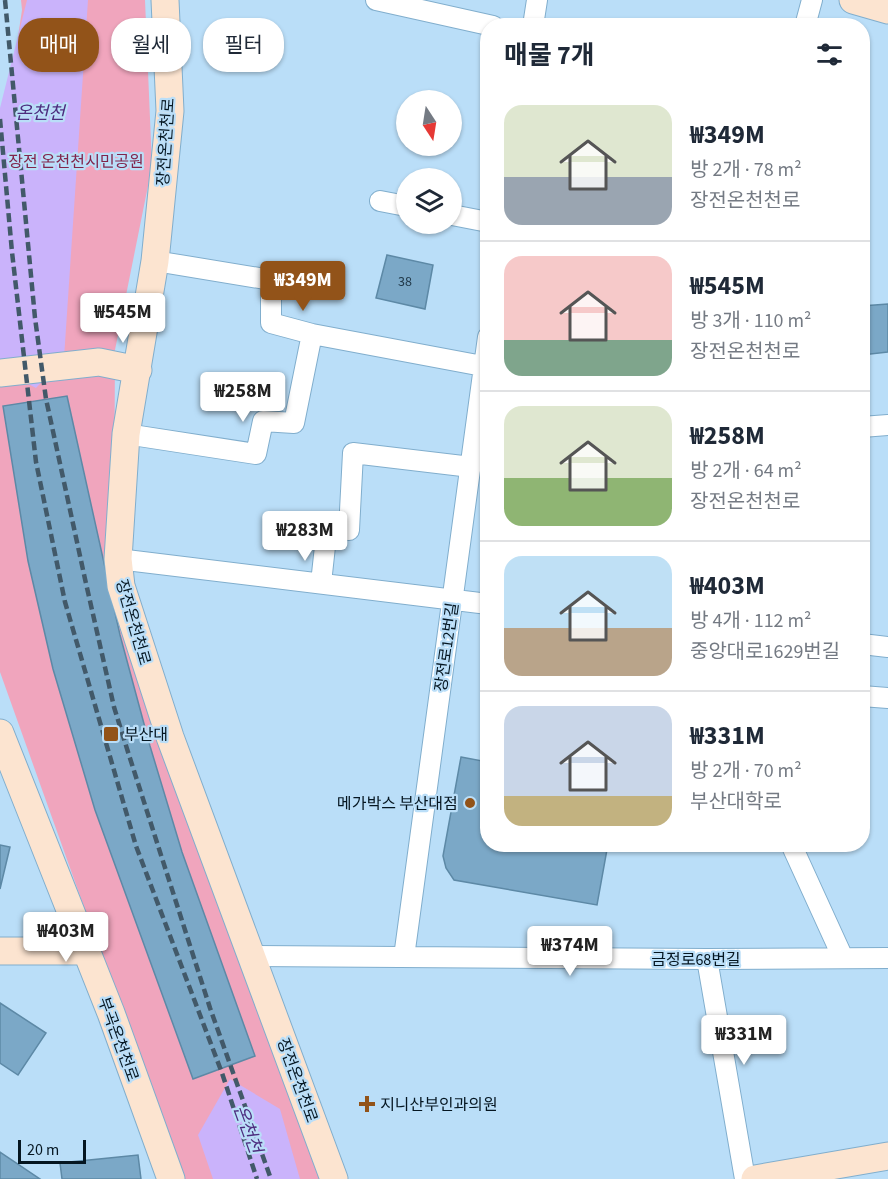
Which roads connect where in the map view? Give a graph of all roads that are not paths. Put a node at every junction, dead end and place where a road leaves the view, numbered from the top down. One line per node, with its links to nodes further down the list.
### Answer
1 (165, 0): 14 (main road, 장전온천천로)
2 (376, 0): 9 (street)
3 (537, 0): 7 (street)
4 (812, 0): 8 (street)
5 (853, 0): 6 (main road)
6 (888, 10)
7 (534, 18)
8 (807, 18)
9 (480, 23)
10 (380, 201): 11 (street)
11 (396, 204)
12 (462, 217): 13 (street)
13 (480, 220)
14 (155, 261): 15 (street); 17 (main road, 장전온천천로)
15 (312, 334): 16 (street); 22 (street)
16 (480, 365)
17 (138, 370): 18 (main road); 22 (main road, 장전온천천로)
18 (0, 373)
19 (480, 402): 23 (street, 장전로12번길)
20 (888, 425): 21 (street)
21 (870, 426)
22 (126, 434): 24 (main road, 장전온천천로)
23 (471, 467): 25 (street); 26 (street, 장전로12번길)
24 (118, 559): 25 (street); 36 (main road, 장전온천천로)
25 (321, 583): 26 (street)
26 (452, 600): 27 (street); 37 (street, 장전로12번길)
27 (480, 603)
28 (870, 645): 29 (street)
29 (888, 647)
30 (870, 697): 31 (street)
31 (888, 698)
32 (0, 733): 35 (main road, 부곡온천천로)
33 (795, 852): 38 (street)
34 (0, 951): 35 (main road)
35 (86, 951): 42 (main road, 부곡온천천로)
36 (252, 956): 37 (street, 금정로68번길); 43 (main road, 장전온천천로)
37 (404, 957): 40 (street, 금정로68번길)
38 (843, 958): 39 (street, 금정로68번길); 40 (street, 금정로68번길)
39 (888, 958)
40 (707, 959): 44 (street)
41 (888, 1156): 45 (main road)
42 (171, 1179)
43 (334, 1179)
44 (745, 1179)
45 (755, 1179)

